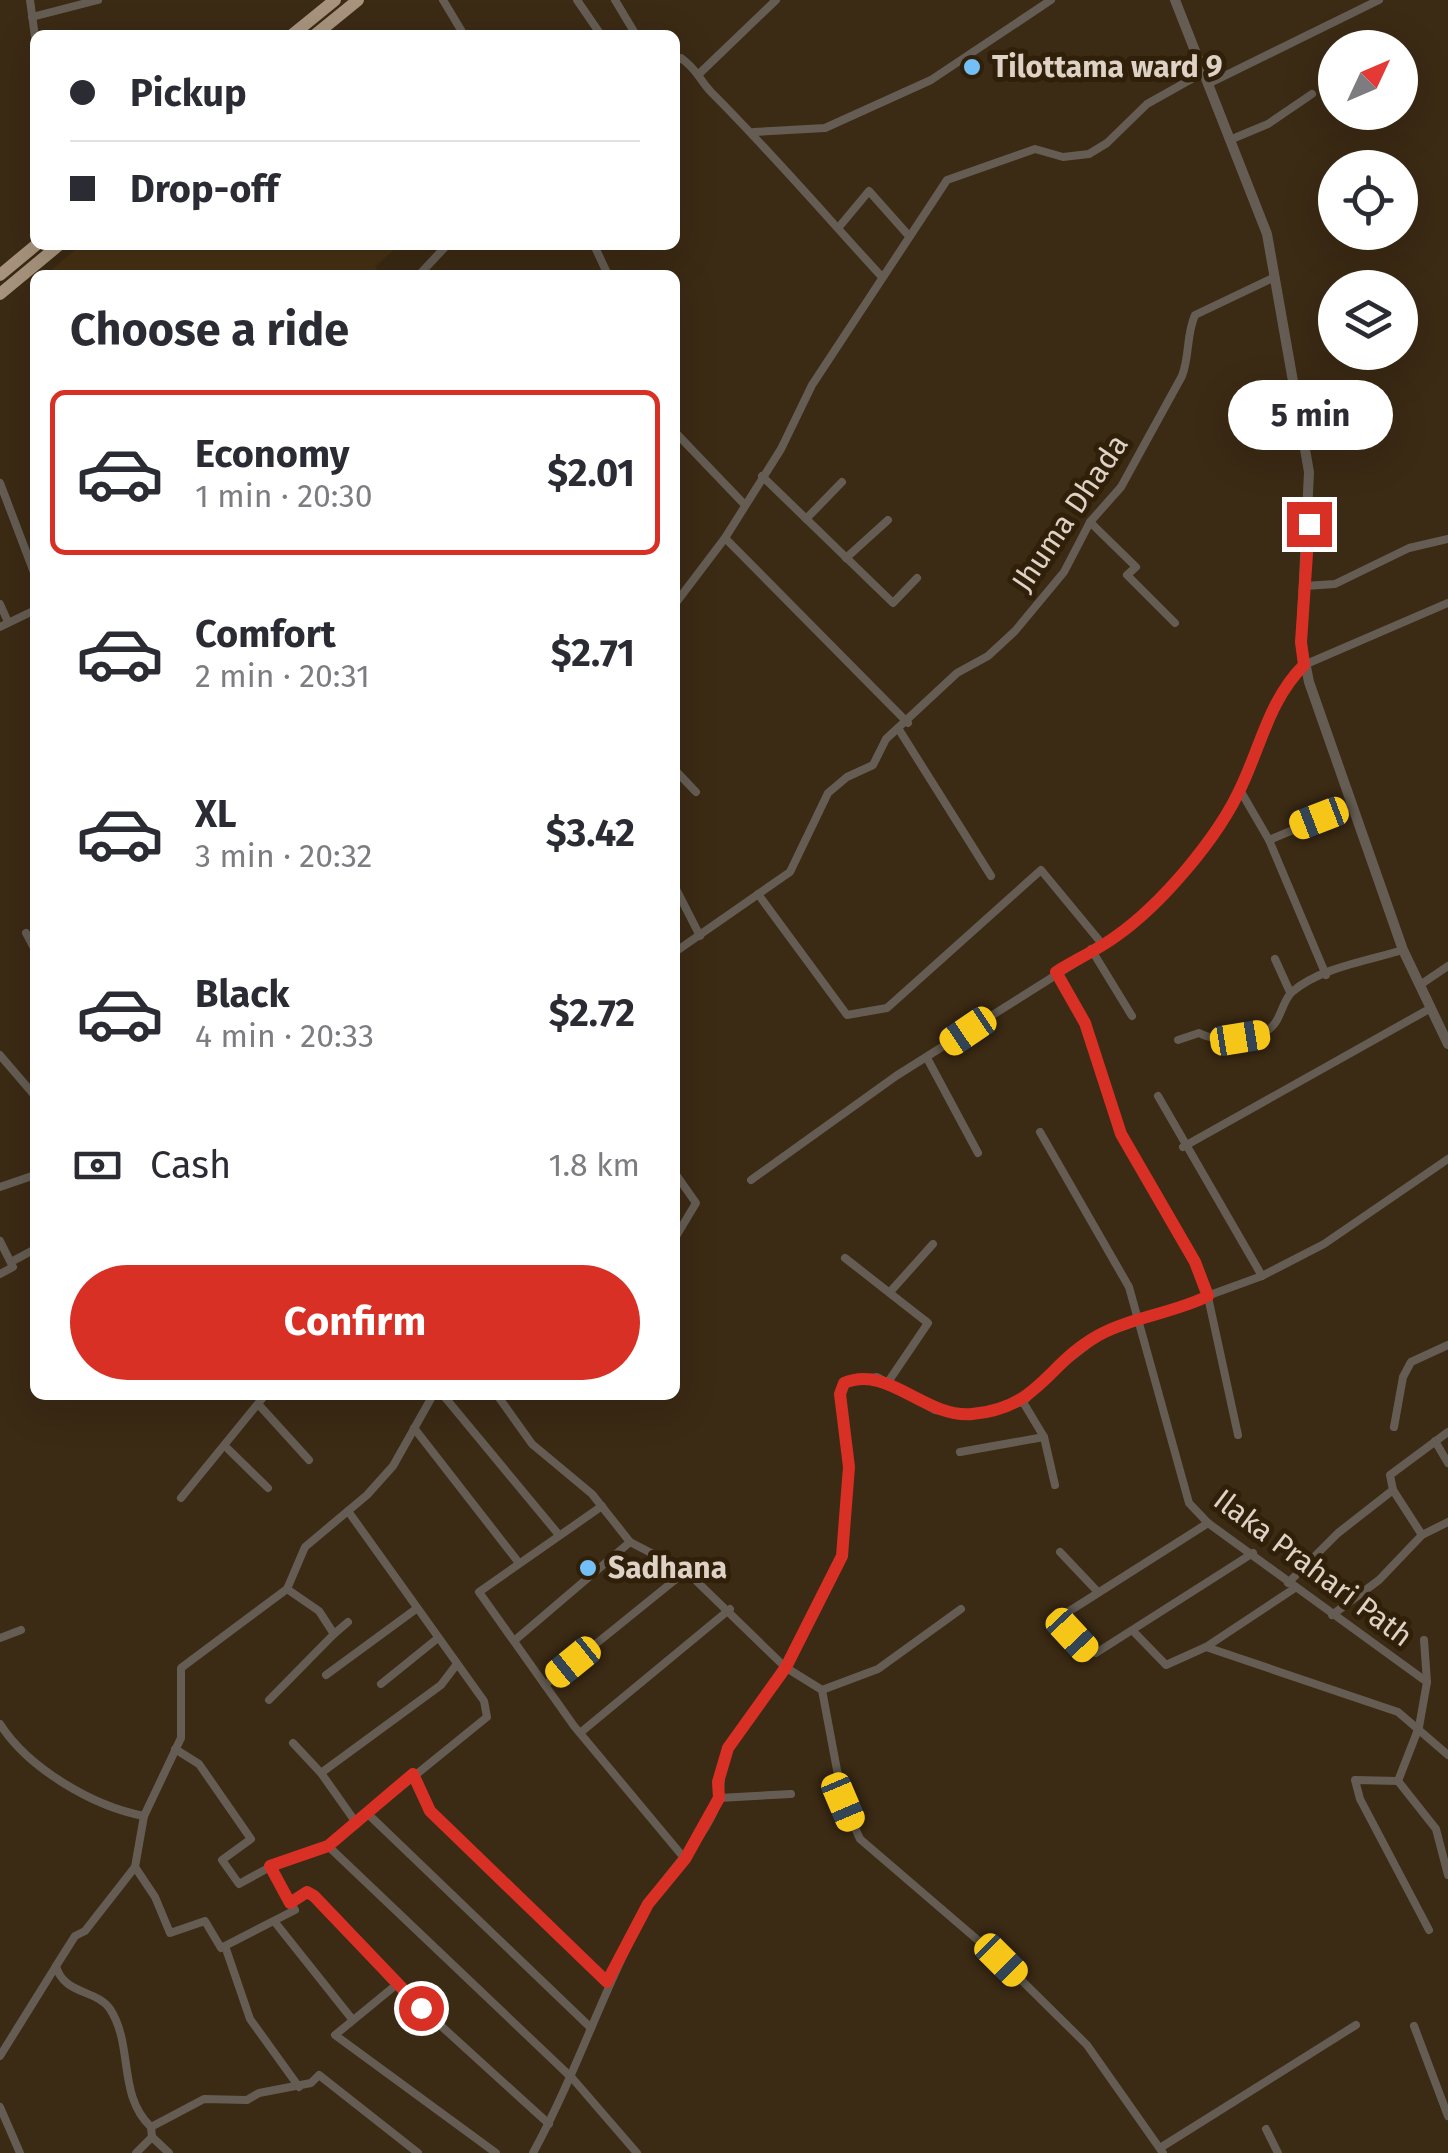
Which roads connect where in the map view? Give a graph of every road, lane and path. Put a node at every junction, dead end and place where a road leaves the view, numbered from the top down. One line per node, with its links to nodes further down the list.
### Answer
1 (30, 0): 12 (street)
2 (98, 0): 12 (street)
3 (335, 0): 14 (highway)
4 (358, 0): 15 (highway)
5 (443, 0): 16 (street)
6 (577, 0): 17 (street)
7 (615, 0): 18 (street)
8 (776, 0): 20 (street)
9 (1051, 0): 24 (street)
10 (1176, 0): 21 (street)
11 (1379, 0): 22 (street)
12 (32, 17): 13 (street)
13 (34, 30)
14 (298, 30)
15 (321, 30)
16 (461, 30)
17 (595, 30)
18 (633, 30)
19 (680, 59): 20 (street)
20 (700, 72): 24 (street)
21 (1204, 72): 22 (street); 27 (street)
22 (1208, 84): 25 (street)
23 (1312, 94): 25 (street)
24 (754, 132): 26 (street)
25 (1232, 139): 33 (street)
26 (839, 227): 27 (street); 34 (street)
27 (909, 236): 34 (street)
28 (30, 250): 32 (highway)
29 (53, 250): 35 (highway)
30 (443, 250): 31 (street)
31 (423, 270)
32 (0, 275)
33 (1275, 277): 43 (street, Jhuma Dhada); 49 (street)
34 (882, 278): 37 (street)
35 (0, 294)
36 (680, 437): 40 (street)
37 (762, 476): 40 (street); 41 (street)
38 (842, 482): 41 (street)
39 (0, 483): 47 (street)
40 (744, 504): 44 (street)
41 (806, 519): 46 (street)
42 (888, 520): 46 (street)
43 (1090, 522): 54 (street); 57 (street, Jhuma Dhada)
44 (725, 538): 50 (street); 57 (street)
45 (1448, 539): 49 (street)
46 (846, 558): 48 (street)
47 (30, 562)
48 (918, 578)
49 (1305, 586): 56 (street)
50 (680, 597)
51 (1448, 603): 56 (street)
52 (0, 604): 55 (street)
53 (30, 612): 55 (street)
54 (1175, 623)
55 (4, 625)
56 (1304, 665): 60 (street); 62 (street)
57 (908, 723): 58 (street, Jhuma Dhada)
58 (898, 728): 64 (street); 65 (street, Jhuma Dhada)
59 (680, 775): 61 (street)
60 (1240, 790): 63 (street); 70 (street)
61 (696, 792)
62 (1353, 806): 63 (street); 73 (street)
63 (1270, 840): 77 (street)
64 (991, 876)
65 (758, 894): 68 (street, Jhuma Dhada); 70 (street)
66 (680, 902): 68 (street)
67 (26, 933): 69 (street)
68 (700, 936): 71 (street, Jhuma Dhada)
69 (30, 941)
70 (1103, 944): 72 (street)
71 (680, 949)
72 (1091, 949): 76 (street); 81 (street)
73 (1404, 950): 77 (street); 78 (street)
74 (1275, 959): 79 (street)
75 (1448, 966): 78 (street)
76 (1056, 972): 85 (street); 105 (street)
77 (1326, 975): 79 (street)
78 (1420, 985): 80 (street)
79 (1290, 992): 83 (street)
80 (1431, 1008): 82 (street); 89 (street)
81 (1132, 1016)
82 (1447, 1038)
83 (1178, 1040)
84 (0, 1055): 86 (street)
85 (927, 1058): 90 (street); 93 (street)
86 (30, 1090)
87 (1158, 1096): 89 (street)
88 (1040, 1132): 106 (street, Ilaka Prahari Path)
89 (1183, 1146): 103 (street)
90 (978, 1153)
91 (1448, 1159): 103 (street)
92 (30, 1177): 95 (street)
93 (751, 1180)
94 (680, 1181): 96 (street)
95 (0, 1187)
96 (680, 1230)
97 (0, 1240): 101 (street)
98 (934, 1244): 104 (street)
99 (30, 1252): 101 (street)
100 (845, 1258): 104 (street)
101 (11, 1262): 102 (street)
102 (0, 1274)
103 (1262, 1276): 105 (street)
104 (890, 1292): 108 (street)
105 (1208, 1296): 106 (street); 118 (street)
106 (1138, 1322): 113 (street); 132 (street, Ilaka Prahari Path)
107 (1448, 1346): 116 (street)
108 (886, 1384): 113 (street); 157 (street)
109 (262, 1400): 114 (street)
110 (431, 1400): 115 (street)
111 (447, 1400): 134 (street)
112 (500, 1400): 129 (street)
113 (1023, 1402): 119 (street)
114 (259, 1405): 121 (street); 123 (street)
115 (414, 1428): 130 (street); 138 (street)
116 (1394, 1428)
117 (1448, 1432): 120 (street)
118 (1238, 1435)
119 (1044, 1437): 122 (street); 125 (street)
120 (1435, 1442): 124 (street); 127 (street)
121 (226, 1448): 126 (street); 128 (street)
122 (960, 1452)
123 (309, 1460)
124 (1448, 1464)
125 (1055, 1485)
126 (268, 1488)
127 (1393, 1490): 133 (street); 140 (street)
128 (182, 1498)
129 (602, 1506): 134 (street); 135 (street)
130 (348, 1511): 141 (street); 143 (street)
131 (1448, 1522): 133 (street)
132 (1208, 1523): 137 (street, Ilaka Prahari Path); 142 (street)
133 (1422, 1535): 146 (street)
134 (559, 1536): 138 (street)
135 (630, 1542): 139 (street); 154 (street)
136 (1060, 1552): 142 (street)
137 (1254, 1553): 140 (street, Ilaka Prahari Path); 149 (street)
138 (519, 1563): 154 (street)
139 (686, 1571): 144 (street); 161 (street)
140 (1292, 1586): 146 (street, Ilaka Prahari Path); 155 (street)
141 (287, 1589): 150 (street); 168 (street)
142 (1096, 1590): 149 (street)
143 (416, 1609): 152 (street); 158 (street)
144 (730, 1609): 157 (street); 166 (street)
145 (961, 1609): 162 (street)
146 (1332, 1615): 159 (street, Ilaka Prahari Path)
147 (348, 1622): 150 (street)
148 (21, 1630): 151 (street)
149 (1134, 1632): 155 (street)
150 (334, 1634): 163 (street)
151 (0, 1638)
152 (438, 1638): 156 (street); 160 (street)
153 (1424, 1640): 159 (street)
154 (514, 1641): 161 (street)
155 (1206, 1647): 165 (street)
156 (457, 1664): 170 (street); 171 (street)
157 (786, 1667): 162 (street); 174 (street)
158 (326, 1675)
159 (1427, 1682): 165 (street, Ilaka Prahari Path)
160 (382, 1684)
161 (545, 1685): 166 (street)
162 (822, 1690): 202 (street)
163 (268, 1700)
164 (0, 1724): 176 (street)
165 (1419, 1727): 169 (street); 172 (street, Ilaka Prahari Path)
166 (580, 1732): 179 (street)
167 (292, 1743): 170 (street)
168 (175, 1750): 176 (street); 180 (street)
169 (1448, 1755)
170 (322, 1773): 177 (street)
171 (413, 1774): 175 (street); 188 (street)
172 (1398, 1781): 182 (street); 185 (street)
173 (791, 1794): 174 (street)
174 (719, 1798): 179 (street)
175 (368, 1814): 177 (street); 193 (street)
176 (144, 1816): 181 (street)
177 (357, 1824): 178 (street)
178 (328, 1846): 180 (street); 195 (street)
179 (685, 1859): 188 (street)
180 (270, 1866): 183 (street)
181 (135, 1867): 186 (street); 187 (street)
182 (1448, 1875)
183 (290, 1903): 184 (street); 189 (street)
184 (274, 1921): 186 (street); 190 (street)
185 (1429, 1930)
186 (225, 1946): 196 (street)
187 (56, 1966): 194 (street); 201 (street)
188 (607, 1982): 193 (street)
189 (396, 1985): 190 (street); 199 (street)
190 (352, 2019): 207 (street)
191 (1356, 2025): 202 (street)
192 (1414, 2026): 198 (street)
193 (591, 2028): 195 (street)
194 (0, 2056)
195 (573, 2078): 199 (street); 209 (street)
196 (299, 2087): 201 (street); 206 (street)
197 (0, 2107): 203 (street)
198 (1448, 2116)
199 (548, 2124): 208 (street)
200 (1266, 2129): 210 (street)
201 (151, 2132): 204 (street); 205 (street)
202 (1162, 2150)
203 (20, 2153)
204 (136, 2153)
205 (170, 2153)
206 (418, 2153)
207 (496, 2153)
208 (533, 2153)
209 (636, 2153)
210 (1278, 2153)

